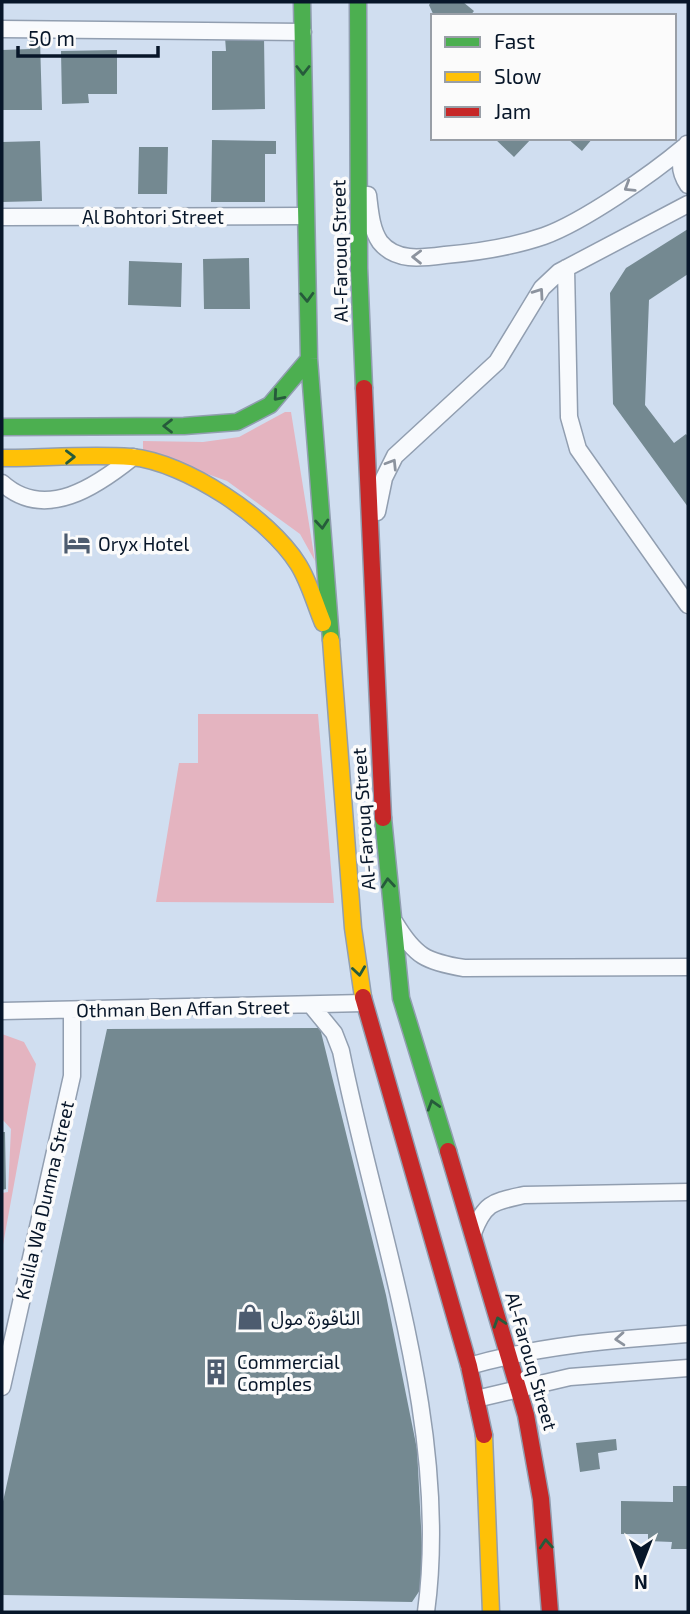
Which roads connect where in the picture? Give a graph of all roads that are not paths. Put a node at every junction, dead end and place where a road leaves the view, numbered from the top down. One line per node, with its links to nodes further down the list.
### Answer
1 (302, 2): 4 (main road, Al-Farouq Street)
2 (358, 2): 5 (main road, Al-Farouq Street)
3 (2, 29): 4 (street)
4 (303, 32): 9 (main road, Al-Farouq Street, one-way to 9)
5 (358, 139): 6 (street, one-way to 5); 17 (main road, Al-Farouq Street)
6 (686, 145): 7 (street)
7 (688, 185)
8 (688, 204): 11 (street)
9 (304, 216): 10 (street, Al Bohtori Street); 12 (main road, Al-Farouq Street, one-way to 12)
10 (2, 217)
11 (566, 268): 17 (street, one-way to 11); 18 (street)
12 (309, 359): 13 (main road, one-way to 13); 19 (main road, Al-Farouq Street, one-way to 19)
13 (2, 427)
14 (132, 457): 15 (main road, one-way to 14); 16 (street); 19 (main road)
15 (2, 458)
16 (2, 483)
17 (372, 553): 20 (main road, Al-Farouq Street, one-way to 17)
18 (688, 605)
19 (333, 646): 22 (main road, Al-Farouq Street, one-way to 22)
20 (391, 916): 21 (street); 27 (main road, Al-Farouq Street, one-way to 20)
21 (688, 967)
22 (364, 1003): 23 (street, Othman Ben Affan Street); 30 (main road, Al-Farouq Street)
23 (311, 1005): 25 (street, Othman Ben Affan Street); 35 (street)
24 (2, 1011): 25 (street, Othman Ben Affan Street)
25 (72, 1011): 32 (street, Kalila Wa Dumna Street)
26 (688, 1192): 27 (street)
27 (472, 1235): 29 (main road, Al-Farouq Street, one-way to 27)
28 (688, 1334): 29 (street, one-way to 29)
29 (510, 1354): 30 (street); 33 (main road, Al-Farouq Street)
30 (469, 1366): 34 (main road, Al-Farouq Street)
31 (688, 1368): 33 (street)
32 (2, 1387)
33 (520, 1387): 34 (street); 37 (main road, Al-Farouq Street, one-way to 33)
34 (476, 1399): 36 (main road, Al-Farouq Street)
35 (426, 1612)
36 (491, 1612)
37 (550, 1612)

